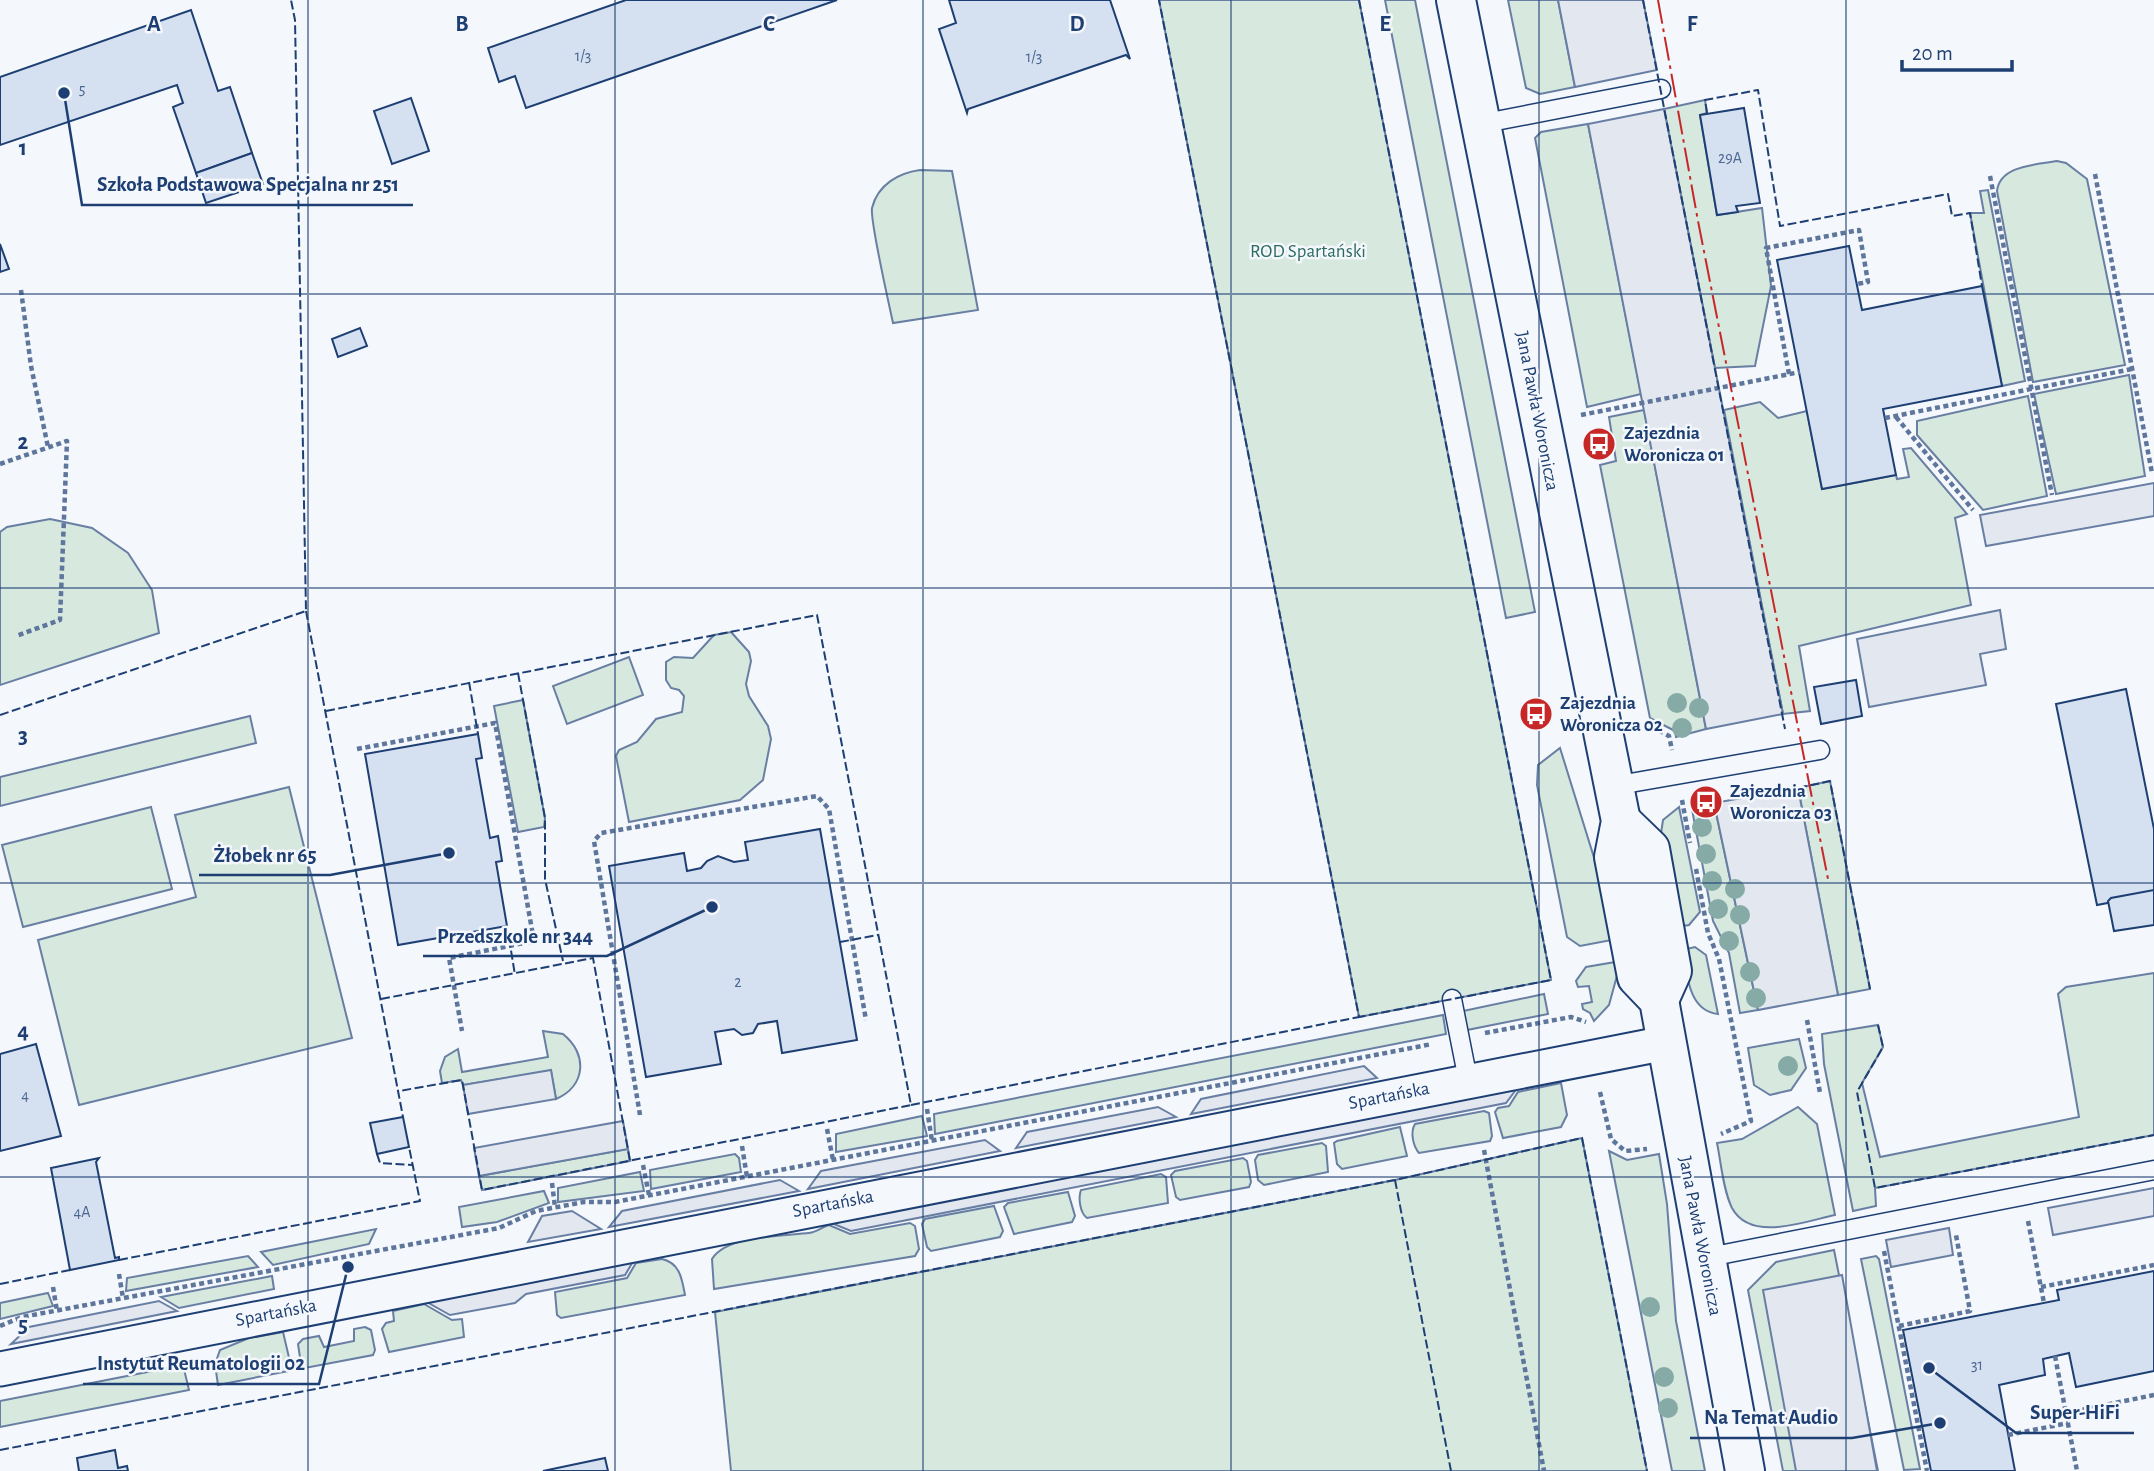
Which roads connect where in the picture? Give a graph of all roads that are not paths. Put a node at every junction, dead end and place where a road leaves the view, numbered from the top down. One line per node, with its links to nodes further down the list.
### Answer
1 (1456, 0): 3 (street, Jana Pawła Woronicza)
2 (1661, 89): 3 (lane)
3 (1480, 124): 5 (street, Jana Pawła Woronicza)
4 (1821, 750): 5 (lane)
5 (1617, 803): 7 (street, Jana Pawła Woronicza)
6 (1452, 999): 8 (lane)
7 (1666, 1043): 8 (street, Spartańska); 10 (street, Jana Pawła Woronicza)
8 (1468, 1080): 11 (street, Spartańska)
9 (2154, 1170): 10 (lane)
10 (1704, 1258): 12 (street, Jana Pawła Woronicza)
11 (0, 1368)
12 (1745, 1471)

